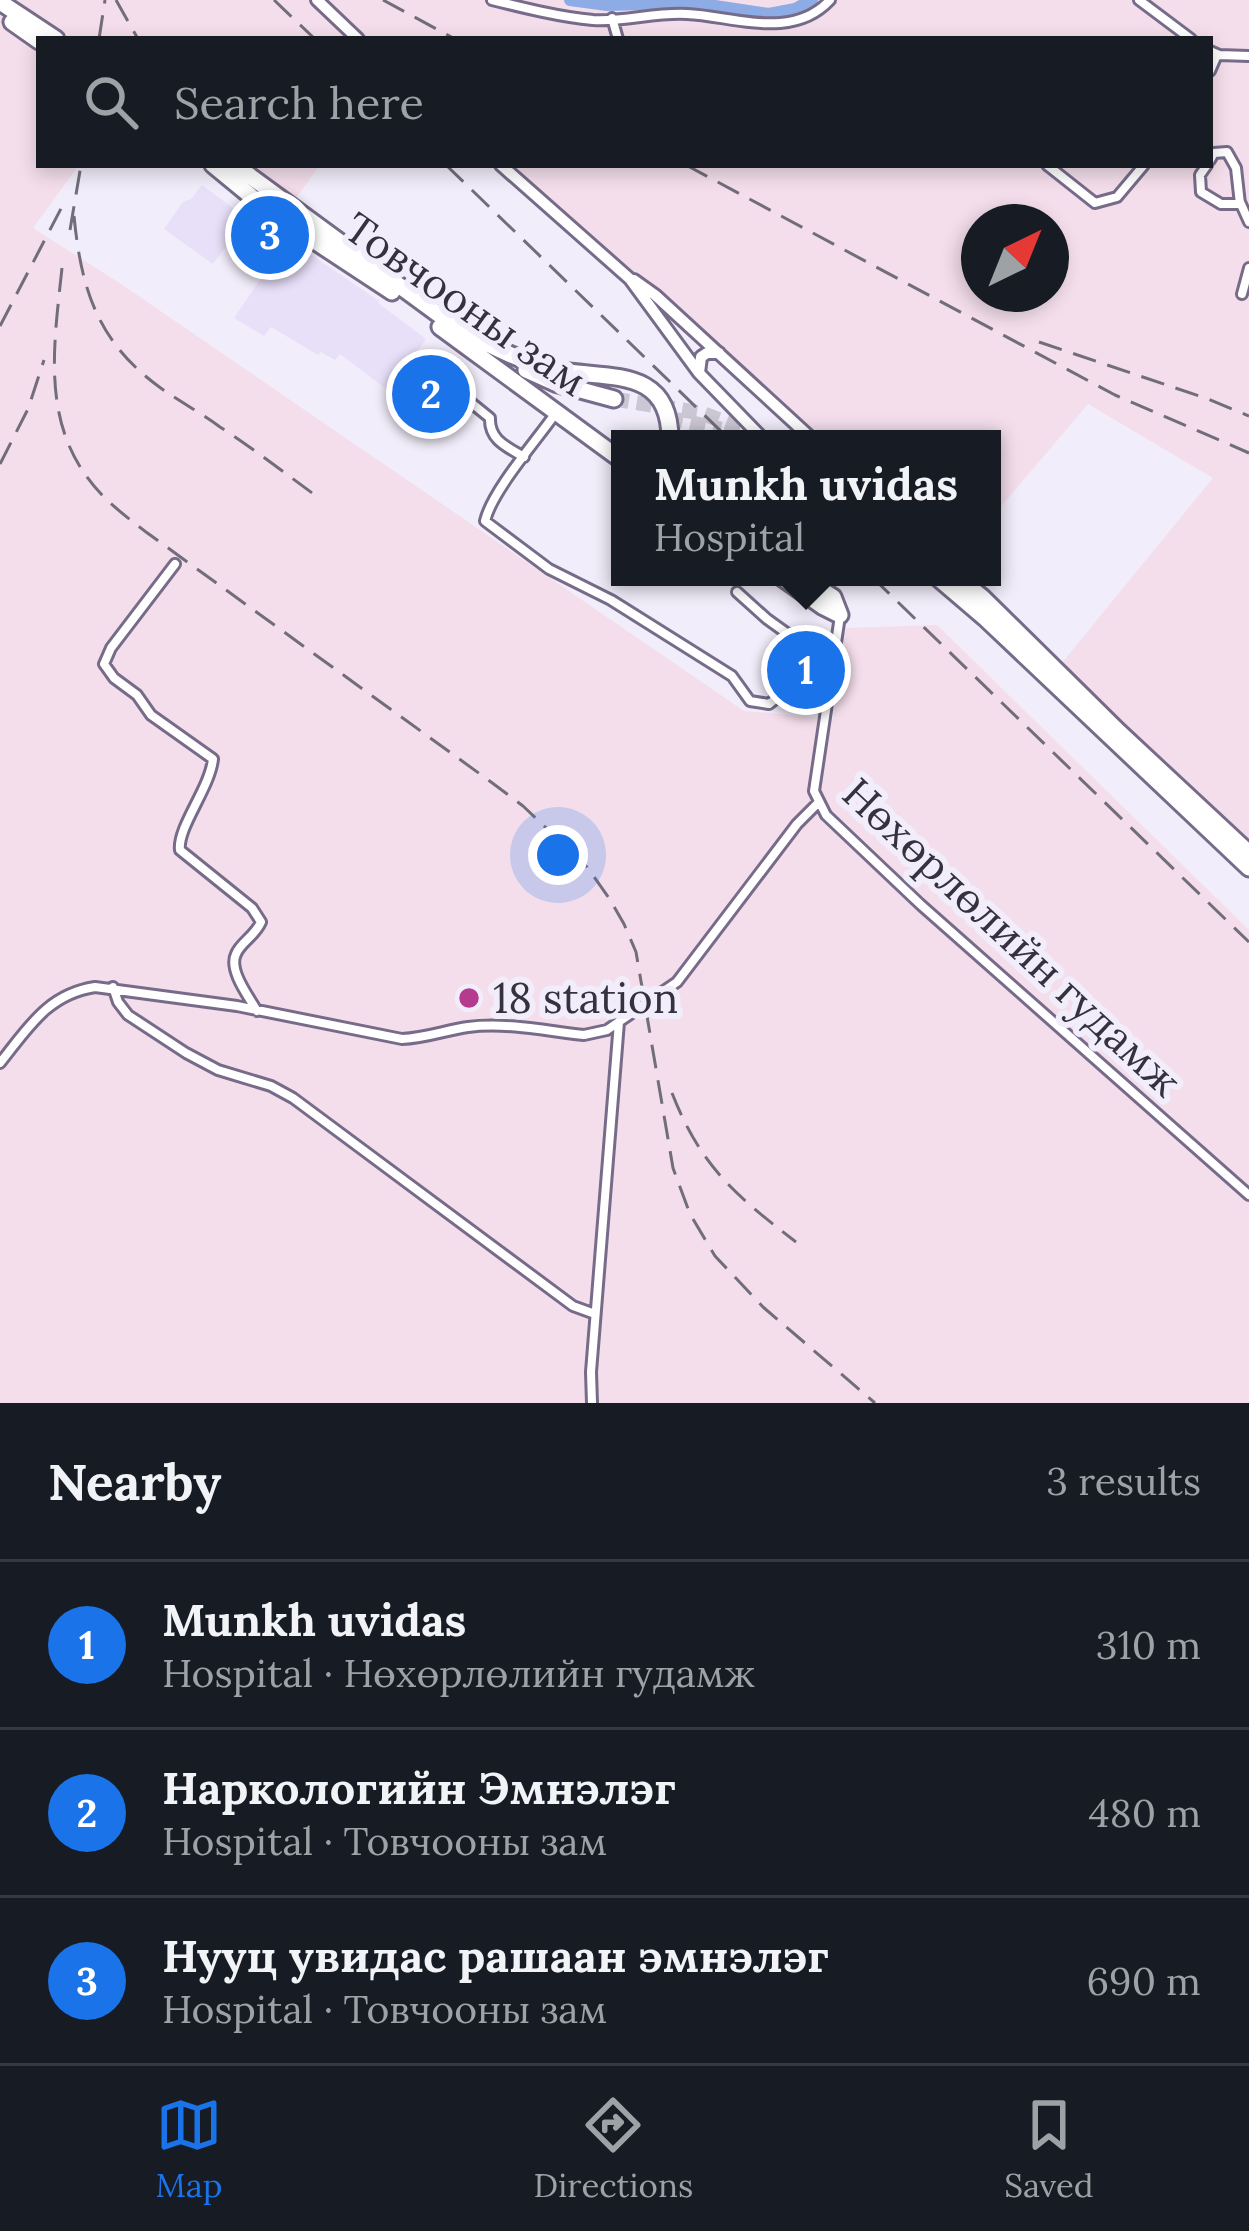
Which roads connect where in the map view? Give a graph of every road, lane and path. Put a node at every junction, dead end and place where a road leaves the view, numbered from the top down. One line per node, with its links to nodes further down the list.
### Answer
1 (317, 0): 9 (main road)
2 (492, 0): 7 (street)
3 (830, 0): 7 (street)
4 (1139, 0): 11 (street)
5 (0, 2): 8 (highway)
6 (0, 14): 12 (highway)
7 (612, 18): 10 (street)
8 (51, 36)
9 (355, 36)
10 (617, 36)
11 (1188, 36)
12 (36, 39)
13 (1214, 53): 14 (street)
14 (1249, 56)
15 (1213, 154): 22 (street)
16 (217, 168): 31 (highway, Товчооны зам)
17 (239, 168): 28 (highway, Товчооны зам)
18 (504, 168): 25 (main road)
19 (1051, 168): 20 (street)
20 (1141, 168)
21 (1204, 168): 22 (street)
22 (1240, 202): 23 (street)
23 (1249, 222)
24 (1249, 268): 26 (street)
25 (630, 279): 27 (main road); 29 (main road)
26 (1242, 293)
27 (700, 335): 29 (main road); 30 (main road)
28 (493, 347): 31 (highway); 35 (highway, Товчооны зам)
29 (681, 349): 32 (main road)
30 (719, 353): 32 (main road); 37 (main road)
31 (494, 367): 34 (highway, Товчооны зам)
32 (699, 373): 36 (main road)
33 (469, 400): 39 (street)
34 (556, 412): 38 (highway, Товчооны зам); 39 (street)
35 (670, 430)
36 (755, 430)
37 (802, 430)
38 (611, 452)
39 (524, 457): 48 (street)
40 (175, 563): 53 (street)
41 (794, 586): 46 (highway)
42 (815, 586): 46 (highway)
43 (956, 586): 51 (highway)
44 (957, 586): 50 (highway)
45 (737, 592): 47 (street)
46 (840, 615): 47 (street, Нөхөрлөлийн гудамж)
47 (831, 665): 48 (street, Нөхөрлөлийн гудамж)
48 (827, 701): 49 (street, Нөхөрлөлийн гудамж)
49 (819, 802): 54 (street); 56 (street, Нөхөрлөлийн гудамж)
50 (1249, 854)
51 (1249, 868)
52 (113, 987): 53 (street); 55 (street); 57 (street)
53 (256, 1011): 54 (street)
54 (620, 1022): 57 (street)
55 (0, 1063)
56 (1249, 1195)
57 (596, 1314): 58 (street)
58 (592, 1403)

